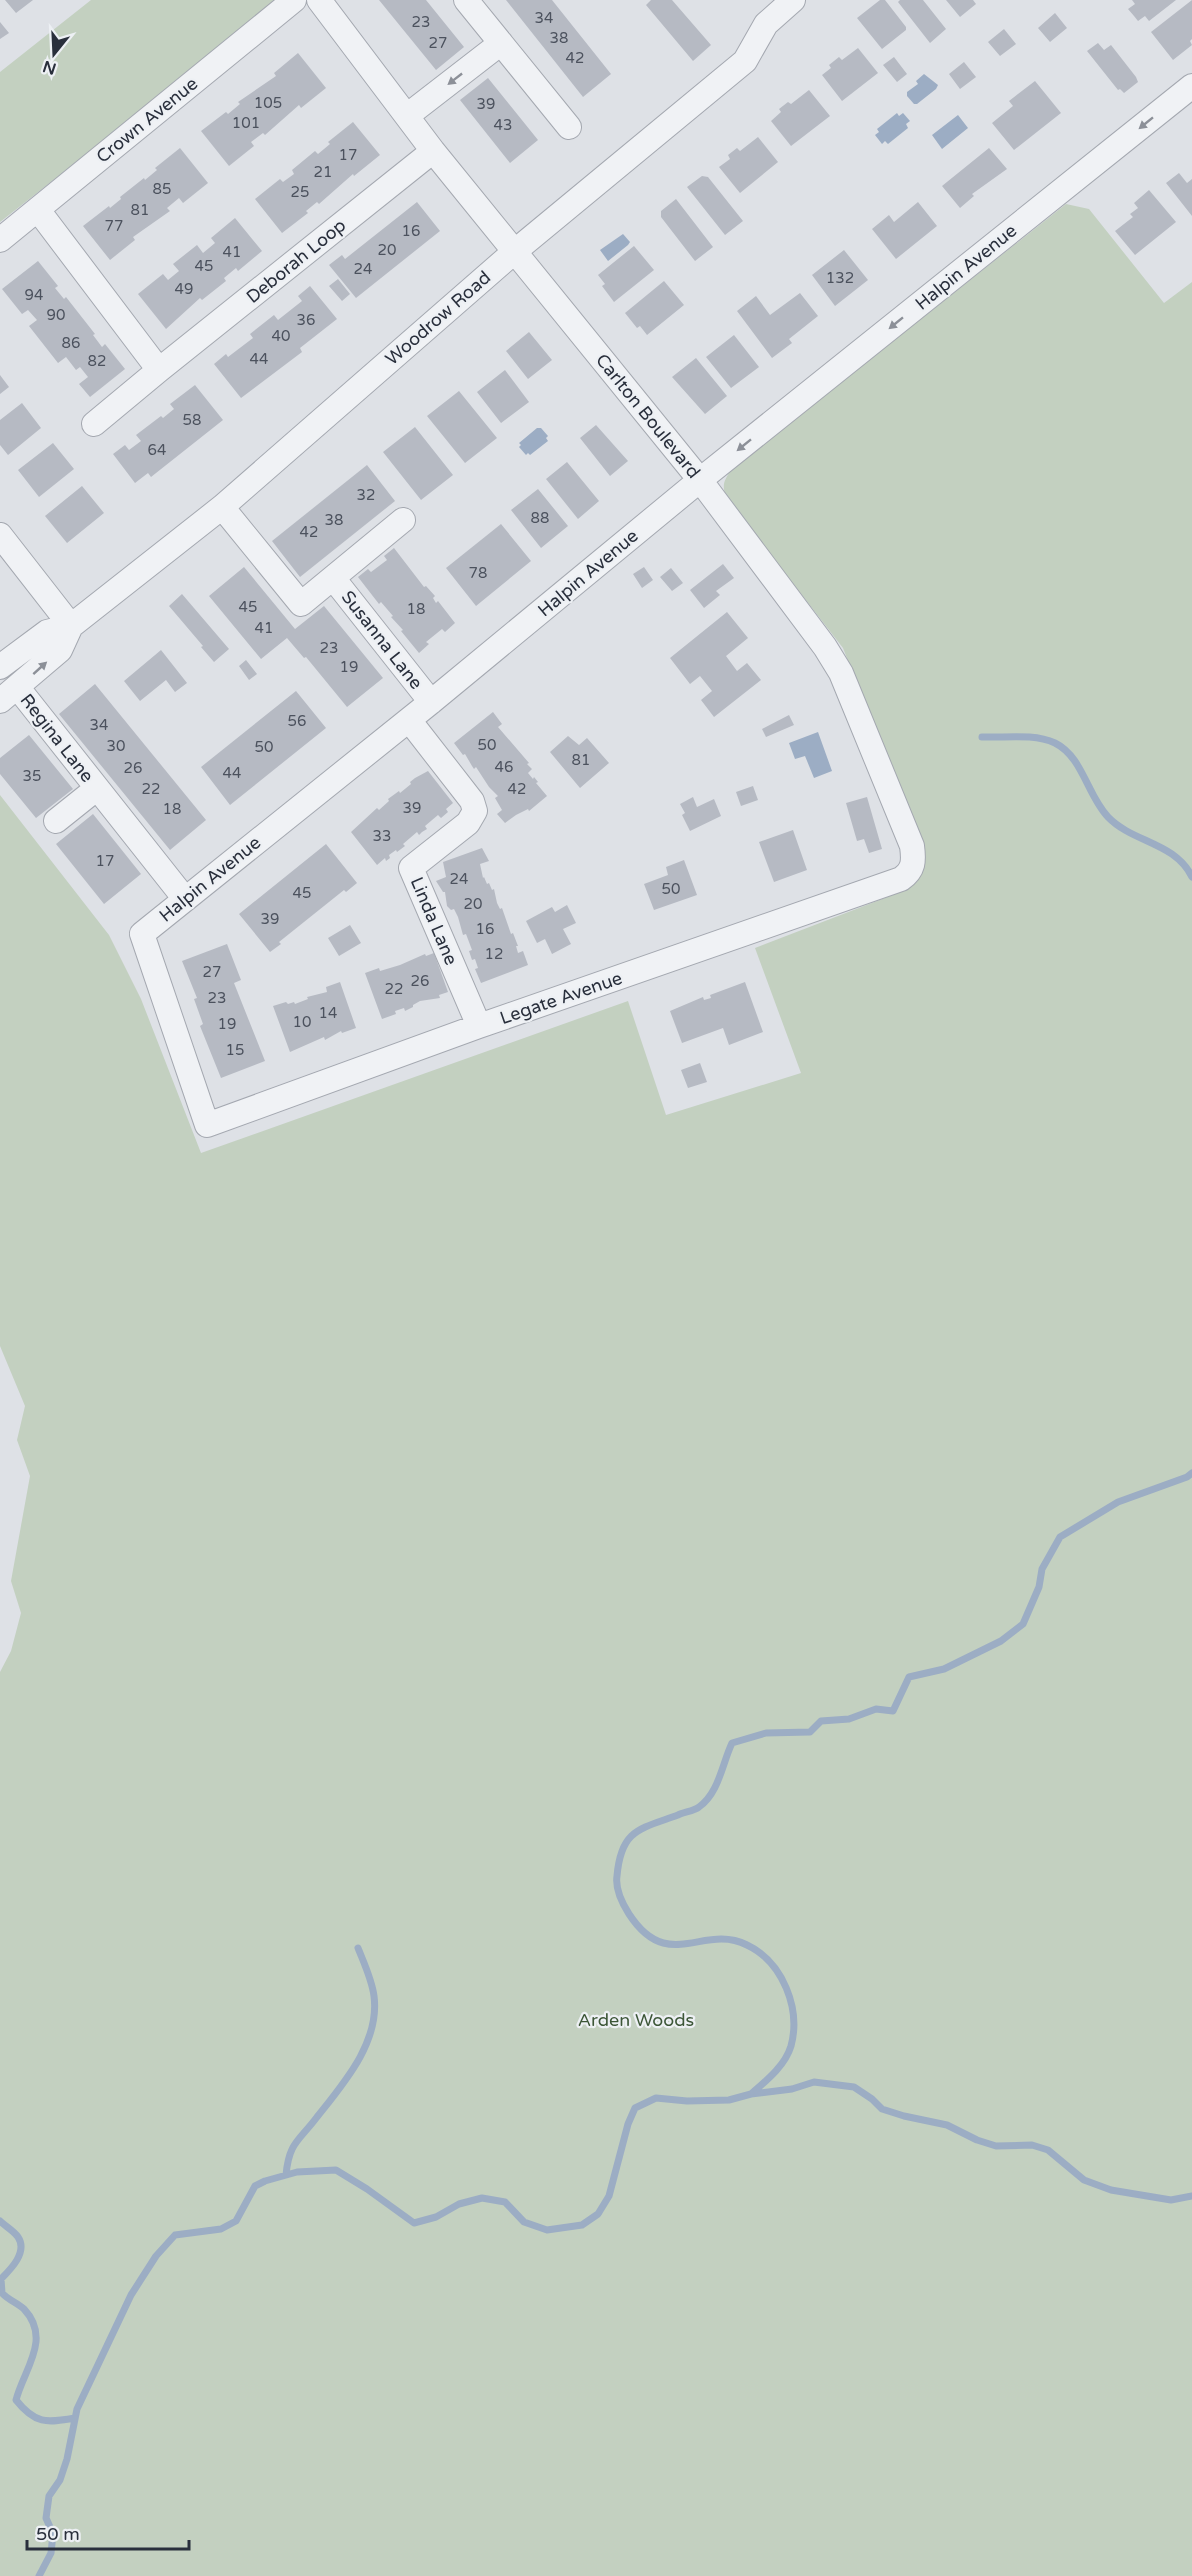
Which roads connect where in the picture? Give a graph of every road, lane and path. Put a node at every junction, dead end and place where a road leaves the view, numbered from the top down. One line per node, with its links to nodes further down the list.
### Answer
1 (294, 0): 10 (street, Crown Avenue)
2 (319, 0): 7 (street, Carlton Boulevard)
3 (466, 0): 5 (street)
4 (793, 0): 12 (street, Woodrow Road)
5 (501, 43): 7 (street, one-way to 7); 8 (street)
6 (1192, 86): 15 (street, Halpin Avenue, one-way to 15)
7 (408, 115): 9 (street, Carlton Boulevard)
8 (569, 127)
9 (433, 151): 12 (street, Carlton Boulevard); 13 (street, Deborah Loop)
10 (38, 210): 11 (street, Crown Avenue); 13 (street)
11 (0, 240)
12 (514, 252): 15 (street, Carlton Boulevard); 16 (street, Woodrow Road)
13 (159, 370): 14 (street, Deborah Loop)
14 (94, 424)
15 (700, 480): 23 (street, Halpin Avenue); 27 (street, Carlton Boulevard)
16 (222, 507): 19 (street, Susanna Lane); 20 (street, Woodrow Road)
17 (404, 520): 19 (street, Susanna Lane)
18 (0, 535): 20 (street)
19 (333, 578): 23 (street, Susanna Lane)
20 (71, 626): 21 (street, Woodrow Road); 22 (street, Woodrow Road, one-way to 20)
21 (0, 667)
22 (9, 695): 25 (street, Regina Lane)
23 (432, 702): 24 (street, Halpin Avenue)
24 (409, 720): 28 (street, Halpin Avenue); 29 (street, Linda Lane)
25 (96, 789): 26 (street, Regina Lane); 28 (street, Regina Lane)
26 (56, 822)
27 (912, 868): 29 (street, Legate Avenue)
28 (185, 899): 30 (street, Halpin Avenue)
29 (479, 1026): 30 (street, Legate Avenue)
30 (207, 1125)

